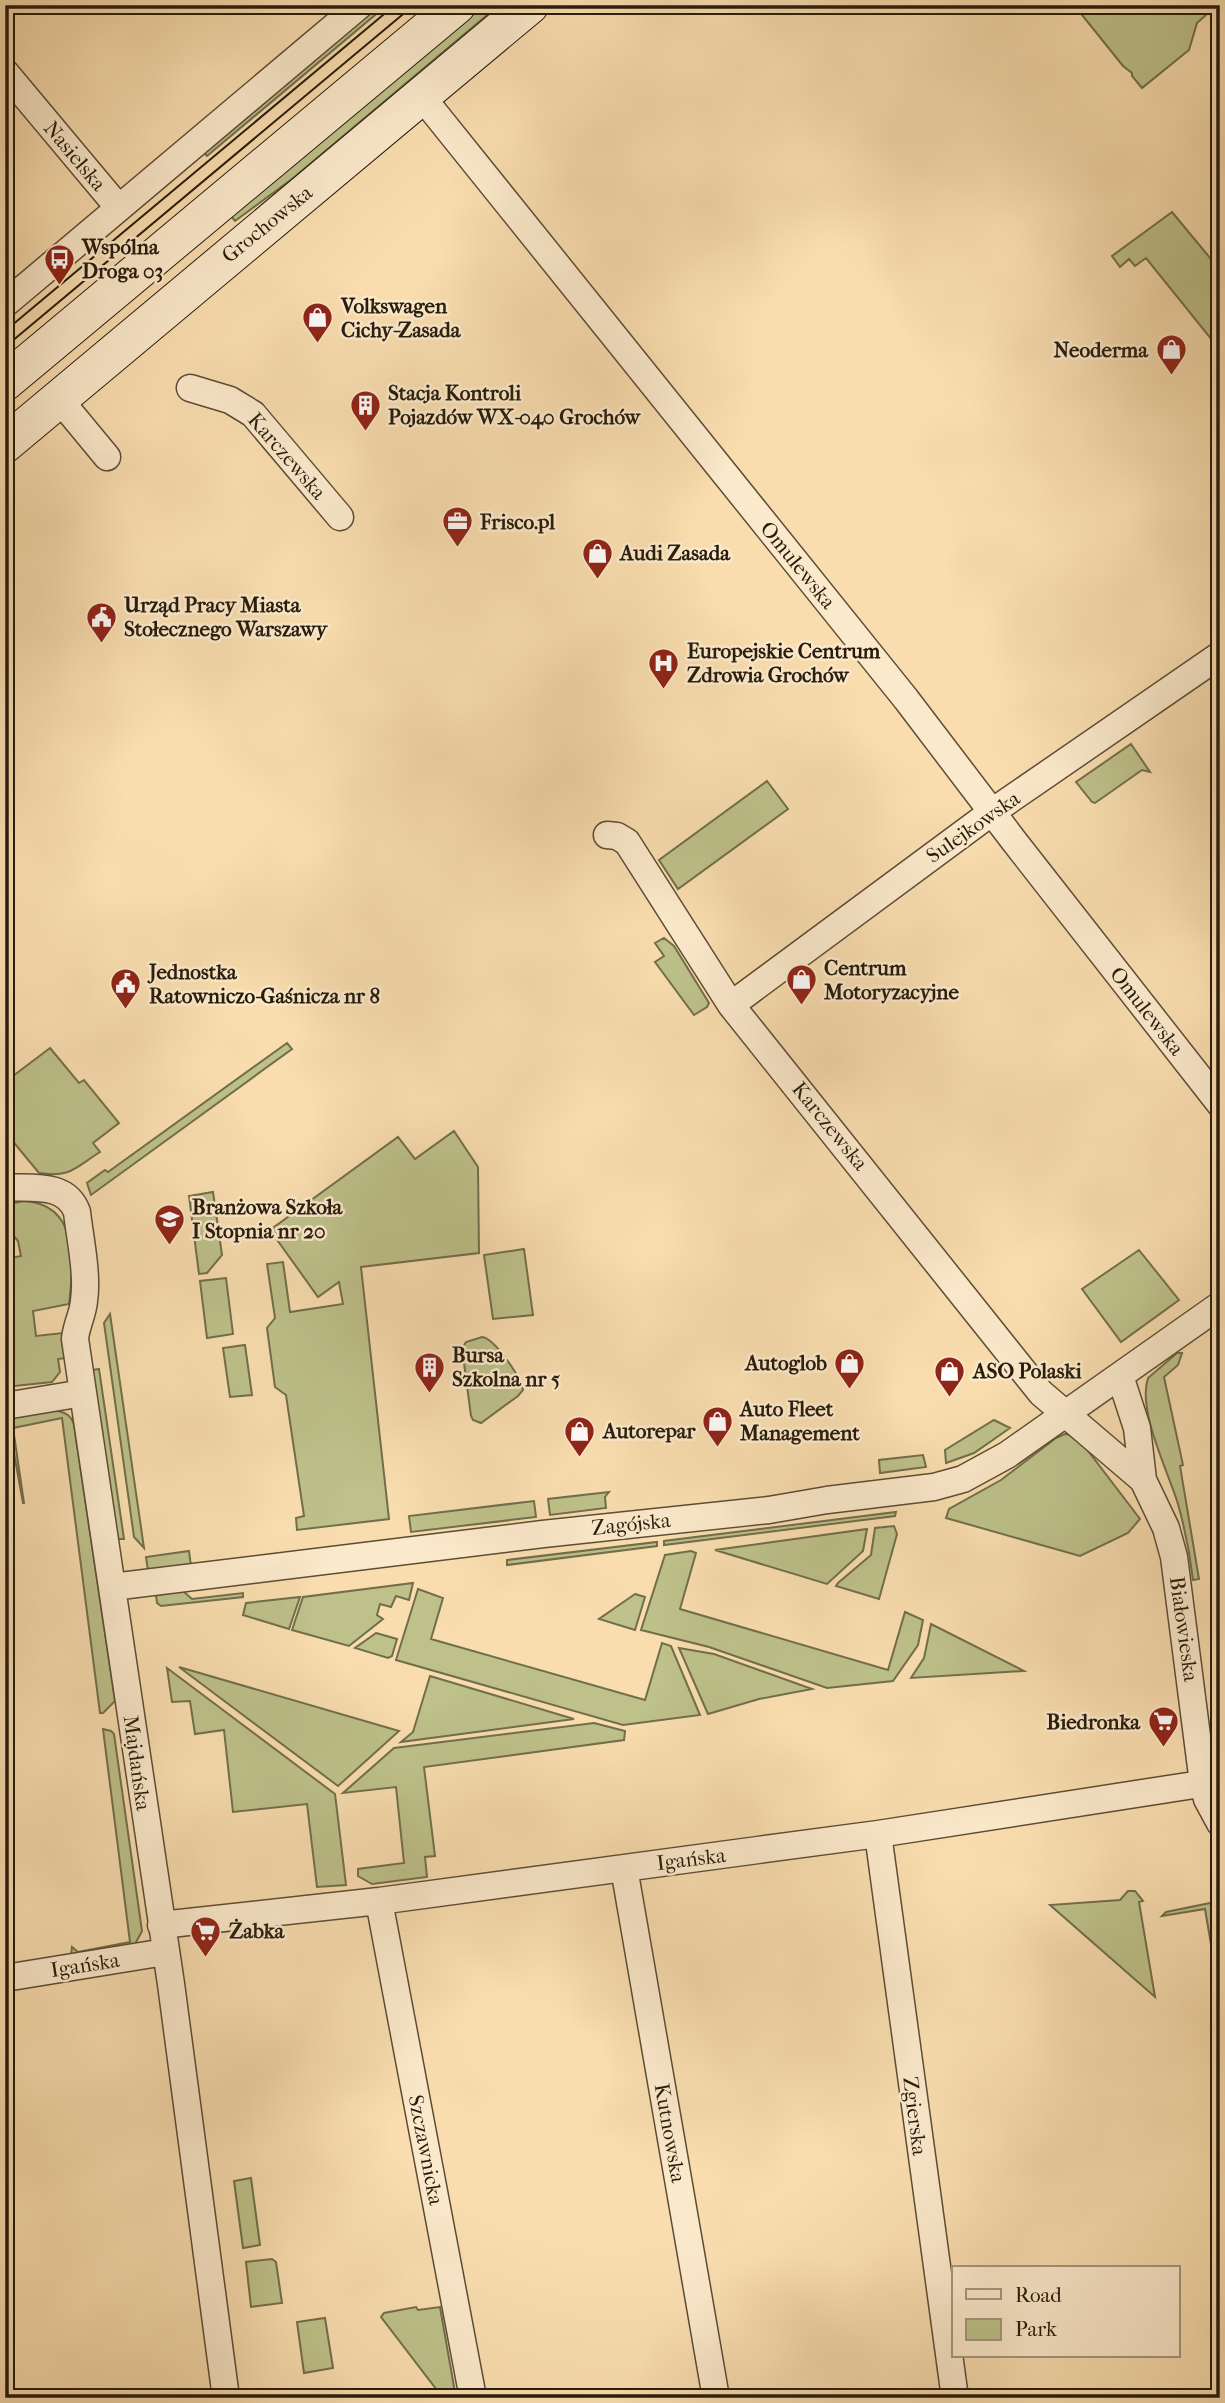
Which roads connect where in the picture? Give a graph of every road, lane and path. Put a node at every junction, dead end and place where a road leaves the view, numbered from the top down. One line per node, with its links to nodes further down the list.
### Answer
1 (360, 5): 6 (street)
2 (457, 5): 8 (main road)
3 (530, 5): 5 (main road, Grochowska)
4 (5, 72): 6 (street, Nasielska)
5 (422, 97): 10 (main road, Grochowska); 15 (street, Omulewska)
6 (118, 208): 7 (street)
7 (5, 304)
8 (5, 381): 10 (main road)
9 (190, 388): 13 (street, Karczewska)
10 (47, 409): 11 (main road, Grochowska); 12 (street)
11 (5, 444)
12 (107, 457)
13 (340, 517)
14 (1220, 655): 15 (street, Sulejkowska)
15 (992, 813): 17 (street, Sulejkowska); 18 (street, Omulewska)
16 (607, 835): 17 (street, Karczewska)
17 (731, 1005): 24 (street, Karczewska)
18 (1220, 1104)
19 (5, 1187): 22 (street, Majdańska)
20 (1220, 1305): 21 (street, Zagójska)
21 (1120, 1376): 24 (street, Zagójska); 25 (street, Białowieska)
22 (83, 1393): 23 (street); 26 (street, Majdańska)
23 (5, 1406)
24 (1065, 1414): 25 (street, Białowieska); 26 (street, Zagójska)
25 (1143, 1480): 27 (street, Białowieska)
26 (112, 1587): 32 (street, Majdańska)
27 (1212, 1782): 28 (street, Białowieska); 29 (street, Igańska)
28 (1220, 1823)
29 (878, 1834): 30 (street, Igańska); 38 (street, Zgierska)
30 (624, 1868): 31 (street, Igańska); 37 (street, Kutnowska)
31 (379, 1901): 32 (street, Igańska); 36 (street, Szczawnicka)
32 (161, 1924): 33 (street, Majdańska)
33 (165, 1952): 34 (street, Igańska); 35 (street, Majdańska)
34 (5, 1978)
35 (226, 2398)
36 (473, 2398)
37 (716, 2398)
38 (955, 2398)

